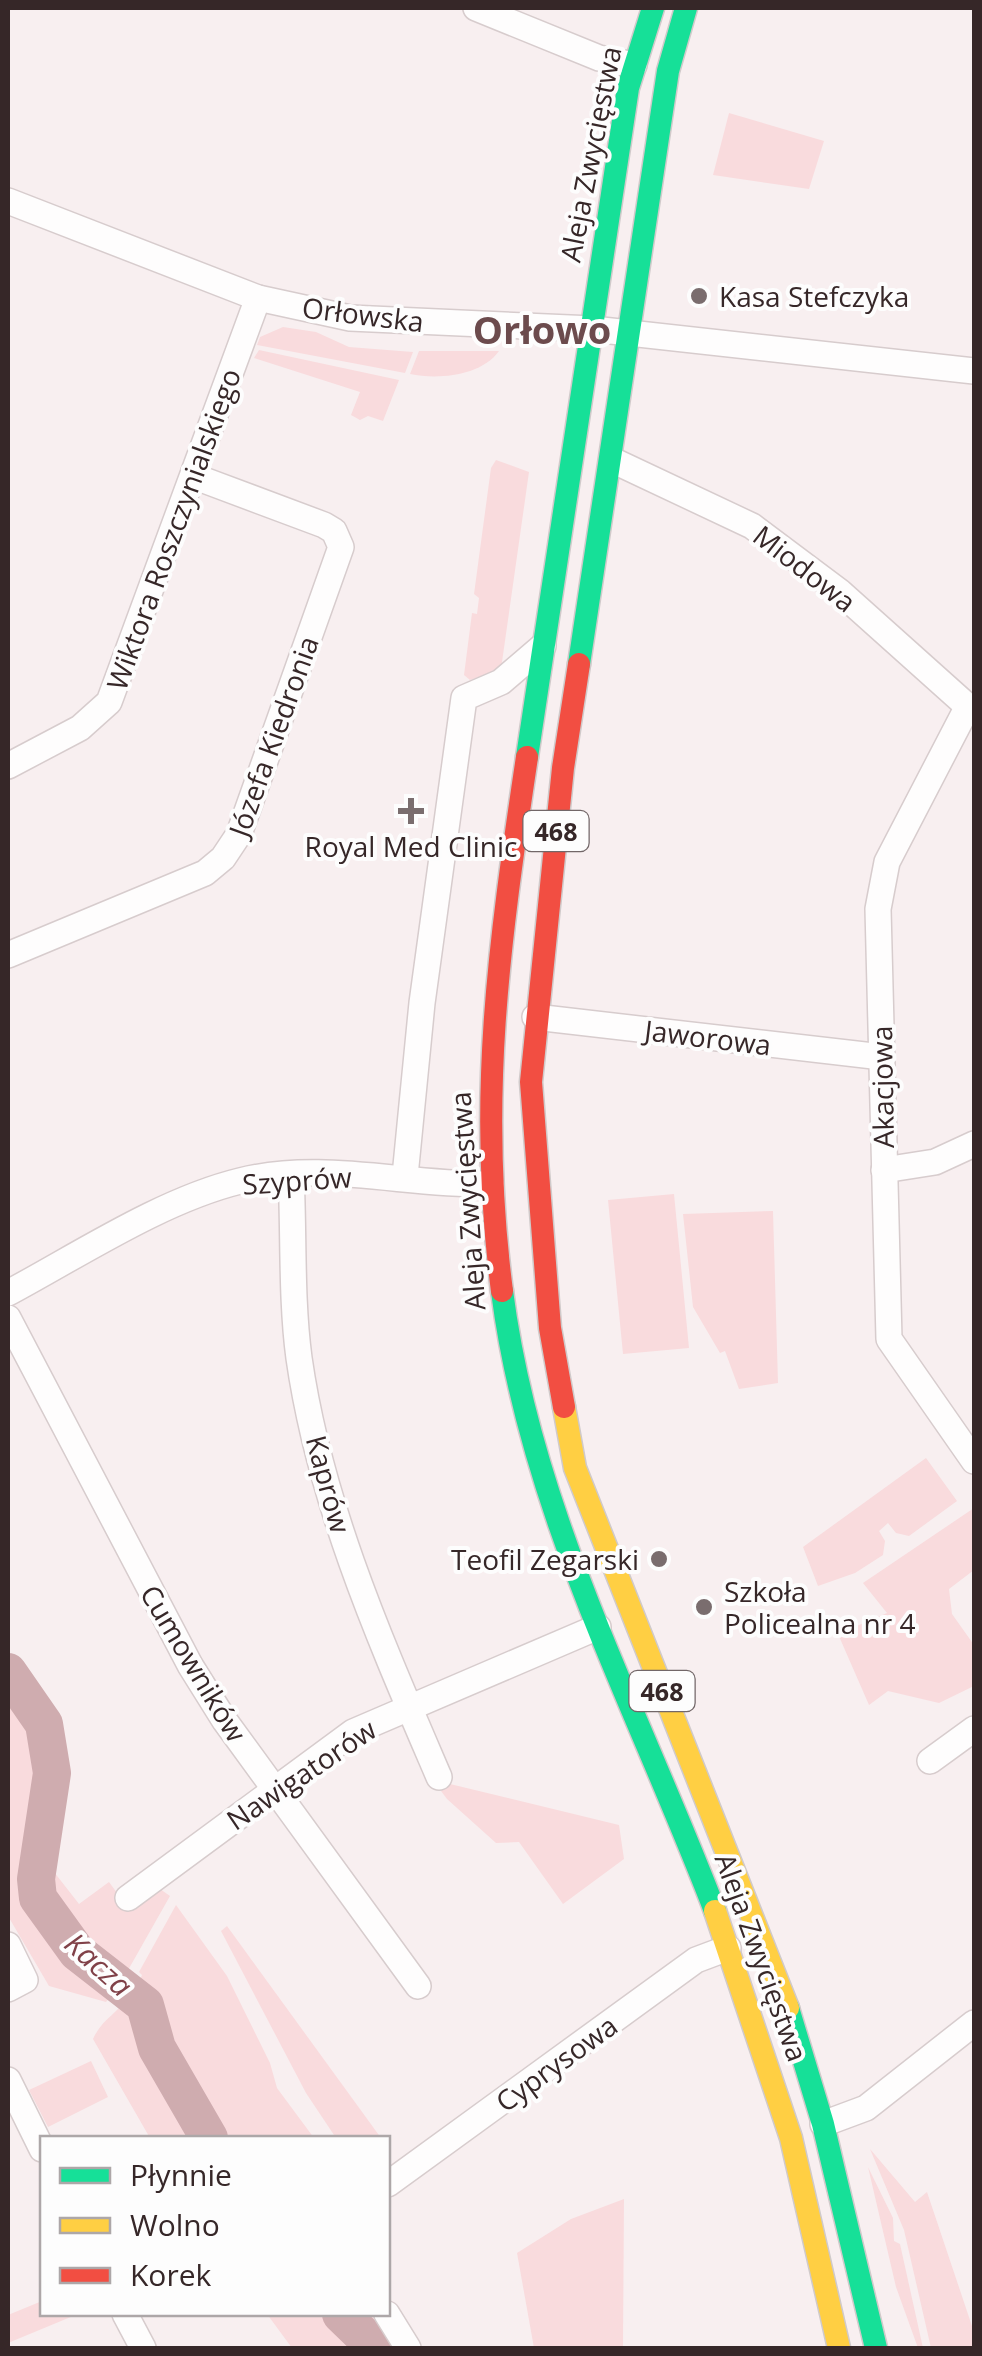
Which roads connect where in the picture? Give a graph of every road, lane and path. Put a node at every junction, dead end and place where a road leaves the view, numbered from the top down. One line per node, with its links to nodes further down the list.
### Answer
1 (476, 8): 4 (street)
2 (652, 8): 4 (main road, Aleja Zwycięstwa / 468)
3 (686, 8): 8 (main road, Aleja Zwycięstwa / 468)
4 (634, 65): 7 (main road, Aleja Zwycięstwa / 468)
5 (8, 201): 6 (street, Orłowska)
6 (258, 298): 7 (street, Orłowska); 11 (street, Wiktora Roszczynialskiego)
7 (593, 328): 8 (street, Orłowska); 12 (main road, Aleja Zwycięstwa / 468)
8 (630, 334): 9 (street, Orłowska); 10 (main road, Aleja Zwycięstwa / 468)
9 (974, 372)
10 (612, 460): 13 (street, Miodowa); 16 (main road, Aleja Zwycięstwa / 468)
11 (193, 476): 14 (street, Wiktora Roszczynialskiego); 15 (street, Józefa Kiedronia)
12 (543, 646): 21 (street); 22 (main road, Aleja Zwycięstwa / 468)
13 (971, 709): 17 (street, Akacjowa)
14 (8, 766)
15 (8, 955)
16 (535, 1018): 17 (street, Jaworowa); 39 (main road, Aleja Zwycięstwa / 468)
17 (882, 1057): 19 (street, Akacjowa)
18 (974, 1144): 19 (street)
19 (884, 1170): 25 (street, Akacjowa)
20 (291, 1175): 21 (street, Szyprów); 23 (street, Szyprów); 27 (street, Kaprów)
21 (404, 1176): 22 (street, Szyprów)
22 (491, 1184): 26 (main road, Aleja Zwycięstwa / 468)
23 (8, 1292)
24 (8, 1318): 31 (street, Cumowników)
25 (973, 1456)
26 (598, 1627): 27 (street, Nawigatorów); 34 (main road, Aleja Zwycięstwa / 468)
27 (409, 1707): 30 (street, Kaprów); 31 (street, Nawigatorów)
28 (974, 1729): 29 (street)
29 (930, 1762)
30 (439, 1777)
31 (274, 1788): 32 (street, Nawigatorów); 36 (street, Cumowników)
32 (128, 1898)
33 (8, 1944): 35 (street)
34 (728, 1948): 41 (street, Cyprysowa); 46 (main road, Aleja Zwycięstwa / 468)
35 (16, 1984)
36 (418, 1986)
37 (974, 2023): 39 (street)
38 (8, 2080): 40 (street)
39 (823, 2124): 47 (main road, Aleja Zwycięstwa / 468)
40 (40, 2145)
41 (390, 2183)
42 (127, 2316): 44 (street)
43 (388, 2316): 45 (street)
44 (143, 2348)
45 (408, 2348)
46 (840, 2348)
47 (876, 2348)

